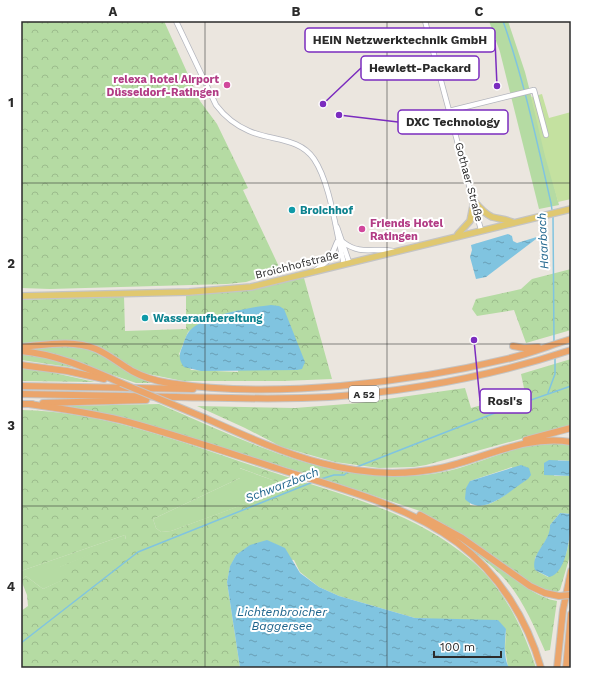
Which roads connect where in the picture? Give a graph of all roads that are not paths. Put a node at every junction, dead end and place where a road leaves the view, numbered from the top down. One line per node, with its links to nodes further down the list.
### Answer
1 (176, 21): 8 (street)
2 (425, 21): 3 (street, Gothaer Straße)
3 (449, 111): 4 (street); 5 (street, Gothaer Straße)
4 (546, 135)
5 (474, 201): 7 (main road); 9 (street, Gothaer Straße); 10 (main road)
6 (571, 209): 7 (main road, Broichhofstraße)
7 (512, 222): 9 (main road, Broichhofstraße)
8 (336, 226): 11 (street); 12 (street)
9 (482, 230): 10 (main road, Broichhofstraße)
10 (456, 236): 13 (main road, Broichhofstraße)
11 (338, 238): 14 (street); 15 (street)
12 (343, 242): 13 (street); 14 (street)
13 (393, 251): 14 (main road, Broichhofstraße)
14 (347, 263): 15 (main road, Broichhofstraße)
15 (314, 271): 16 (main road, Broichhofstraße)
16 (21, 296)
17 (571, 339): 18 (highway, A 52)
18 (546, 345): 19 (highway); 26 (highway, A 52)
19 (513, 346)
20 (21, 347): 26 (highway)
21 (571, 350): 28 (highway, A 52)
22 (21, 351): 24 (highway)
23 (21, 365): 24 (highway)
24 (122, 383): 33 (highway, bridge)
25 (21, 386): 26 (highway, A 52)
26 (239, 388)
27 (21, 394): 28 (highway, A 52)
28 (175, 397): 30 (highway)
29 (21, 404): 30 (highway)
30 (29, 404): 34 (highway)
31 (571, 428): 33 (highway)
32 (571, 442): 33 (highway)
33 (517, 446)
34 (395, 508): 36 (highway, bridge); 38 (highway)
35 (571, 571): 39 (highway)
36 (571, 595)
37 (571, 614): 40 (highway)
38 (541, 668)
39 (557, 668)
40 (566, 668)

